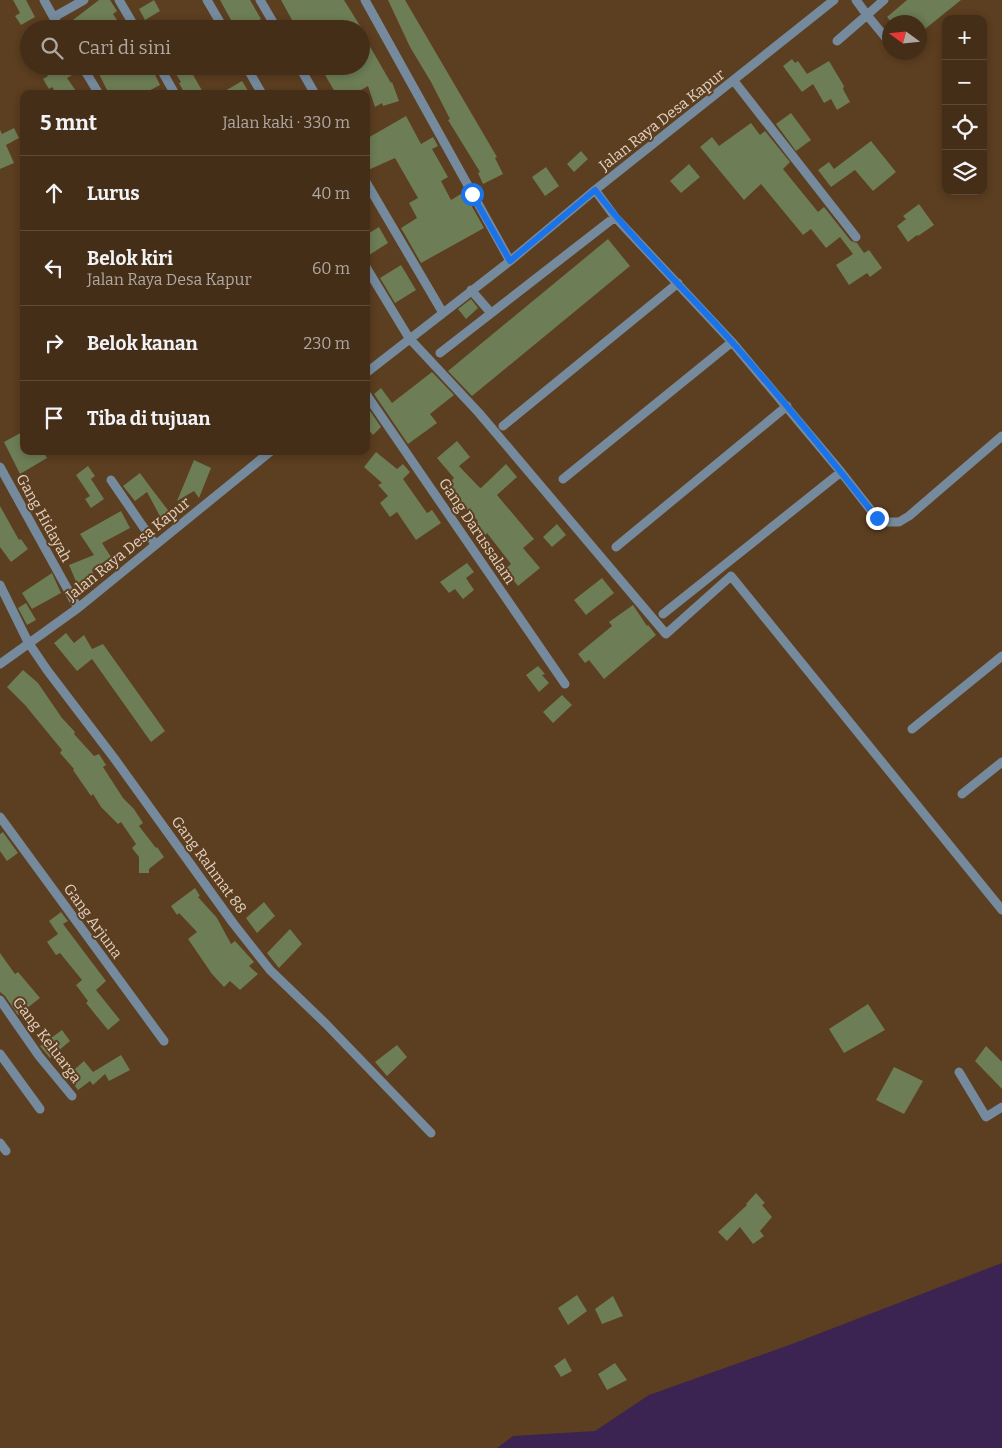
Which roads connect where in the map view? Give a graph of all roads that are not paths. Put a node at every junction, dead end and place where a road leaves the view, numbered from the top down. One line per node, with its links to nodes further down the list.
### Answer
1 (44, 0): 11 (street)
2 (84, 0): 11 (street)
3 (119, 0): 13 (street)
4 (206, 0): 14 (street)
5 (260, 0): 15 (street)
6 (365, 0): 31 (street)
7 (856, 0): 10 (street)
8 (884, 0): 10 (street)
9 (829, 2): 22 (street, Jalan Raya Desa Kapur)
10 (867, 15): 16 (street); 17 (street)
11 (54, 17): 12 (street)
12 (56, 20)
13 (131, 20)
14 (218, 20)
15 (272, 20)
16 (882, 33)
17 (837, 41)
18 (87, 75): 23 (street)
19 (164, 75): 24 (street)
20 (251, 75): 25 (street)
21 (304, 75): 26 (street)
22 (734, 81): 28 (street, Jalan Raya Desa Kapur); 30 (street)
23 (97, 90)
24 (173, 90)
25 (260, 90)
26 (313, 90)
27 (370, 189): 35 (street)
28 (595, 190): 29 (street); 31 (street, Jalan Raya Desa Kapur)
29 (615, 217): 33 (street); 36 (street)
30 (856, 237)
31 (510, 261): 34 (street, Jalan Raya Desa Kapur)
32 (370, 274): 37 (street)
33 (678, 282): 38 (street); 43 (street)
34 (471, 290): 35 (street, Jalan Raya Desa Kapur); 36 (street)
35 (443, 313): 37 (street, Jalan Raya Desa Kapur)
36 (491, 313): 39 (street)
37 (409, 338): 40 (street, Jalan Raya Desa Kapur); 63 (street)
38 (732, 342): 42 (street); 48 (street)
39 (440, 353)
40 (370, 370)
41 (370, 400): 58 (street, Gang Darussalam)
42 (787, 406): 47 (street); 51 (street)
43 (503, 426)
44 (1002, 436): 47 (street)
45 (266, 455): 50 (street, Jalan Raya Desa Kapur)
46 (0, 467): 53 (street, Gang Hidayah)
47 (841, 472): 54 (street)
48 (564, 479)
49 (111, 480): 50 (street)
50 (155, 544): 53 (street, Jalan Raya Desa Kapur)
51 (616, 547)
52 (0, 586): 55 (street, Gang Rahmat 88)
53 (78, 608): 55 (street, Jalan Raya Desa Kapur)
54 (663, 614)
55 (28, 642): 57 (street, Jalan Raya Desa Kapur); 71 (street, Gang Rahmat 88)
56 (1002, 656): 59 (street)
57 (0, 664)
58 (565, 684)
59 (912, 730)
60 (1002, 762): 61 (street)
61 (962, 794)
62 (0, 817): 65 (street, Gang Arjuna)
63 (1002, 910)
64 (0, 1000): 68 (street, Gang Keluarga)
65 (164, 1041)
66 (0, 1054): 70 (street)
67 (959, 1072): 69 (street)
68 (72, 1096)
69 (1002, 1107)
70 (40, 1109)
71 (431, 1133)
72 (0, 1143): 73 (street)
73 (6, 1151)

